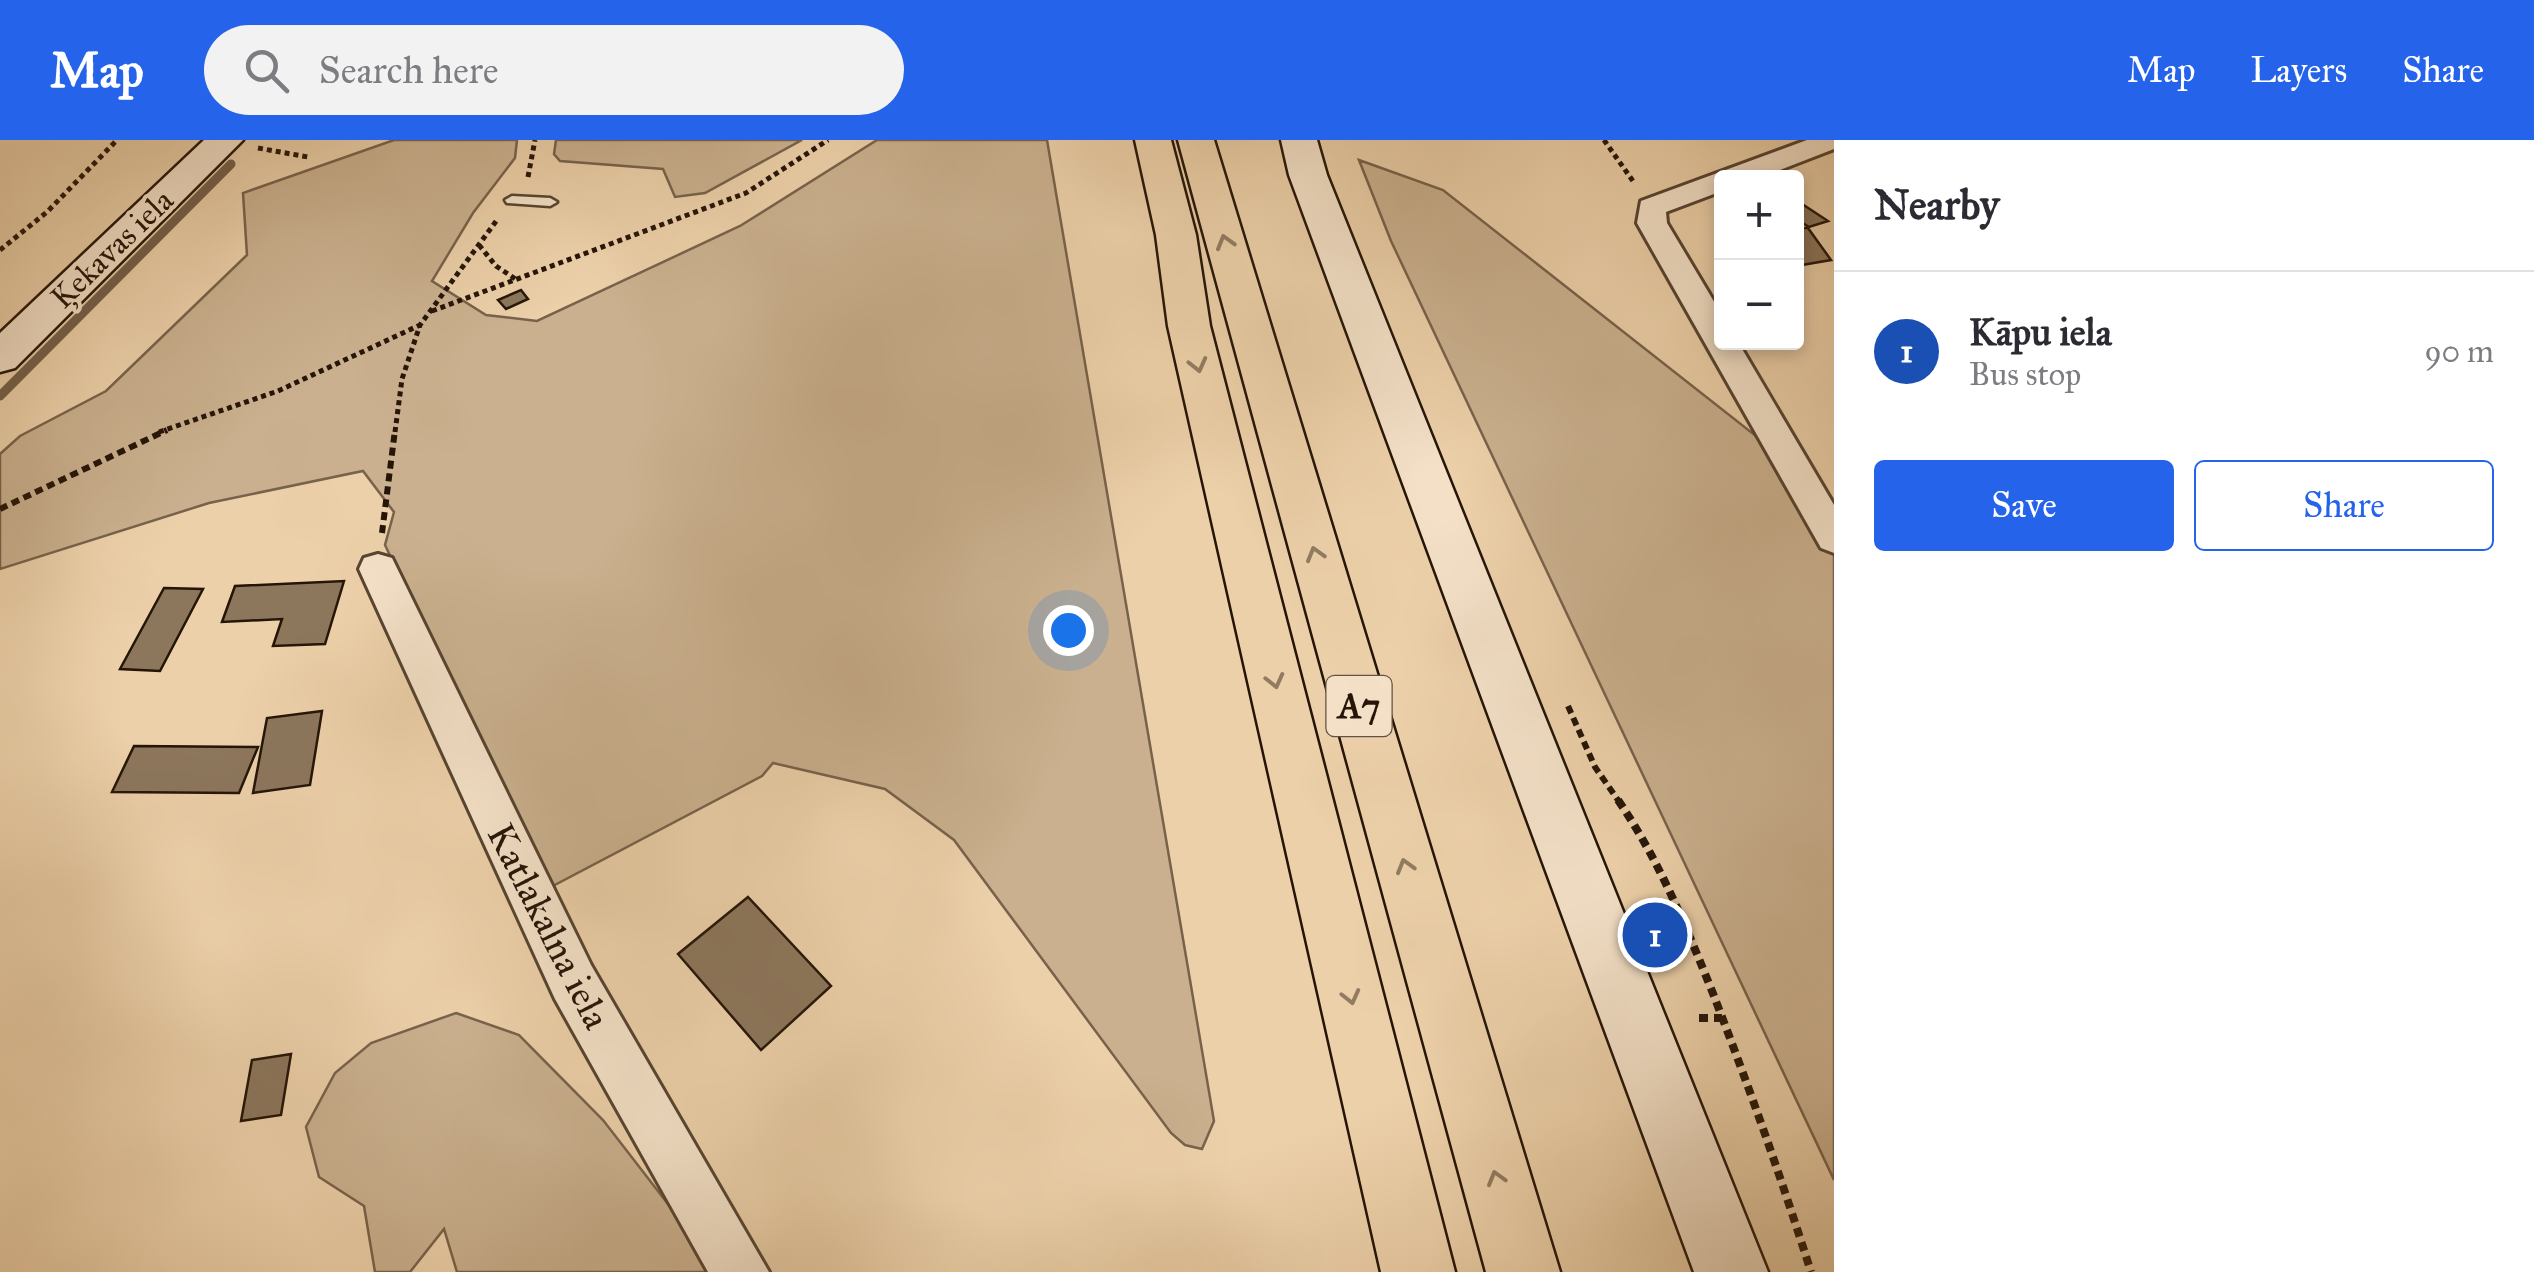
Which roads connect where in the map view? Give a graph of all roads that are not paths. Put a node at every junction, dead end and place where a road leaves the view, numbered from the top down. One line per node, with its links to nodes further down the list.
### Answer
1 (1117, 140): 11 (highway)
2 (1152, 140): 11 (highway, A7)
3 (1196, 140): 17 (highway, A7, one-way to 3)
4 (1299, 140): 18 (main road)
5 (1832, 140): 7 (street)
6 (224, 141): 12 (main road, Ķekavas iela)
7 (1752, 170)
8 (1714, 184): 13 (street)
9 (512, 200): 10 (lane)
10 (550, 202)
11 (1176, 235): 16 (highway, A7, one-way to 16)
12 (0, 358)
13 (1834, 538)
14 (378, 570): 15 (street, Katlakalna iela)
15 (740, 1272)
16 (1418, 1272)
17 (1523, 1272)
18 (1731, 1272)

